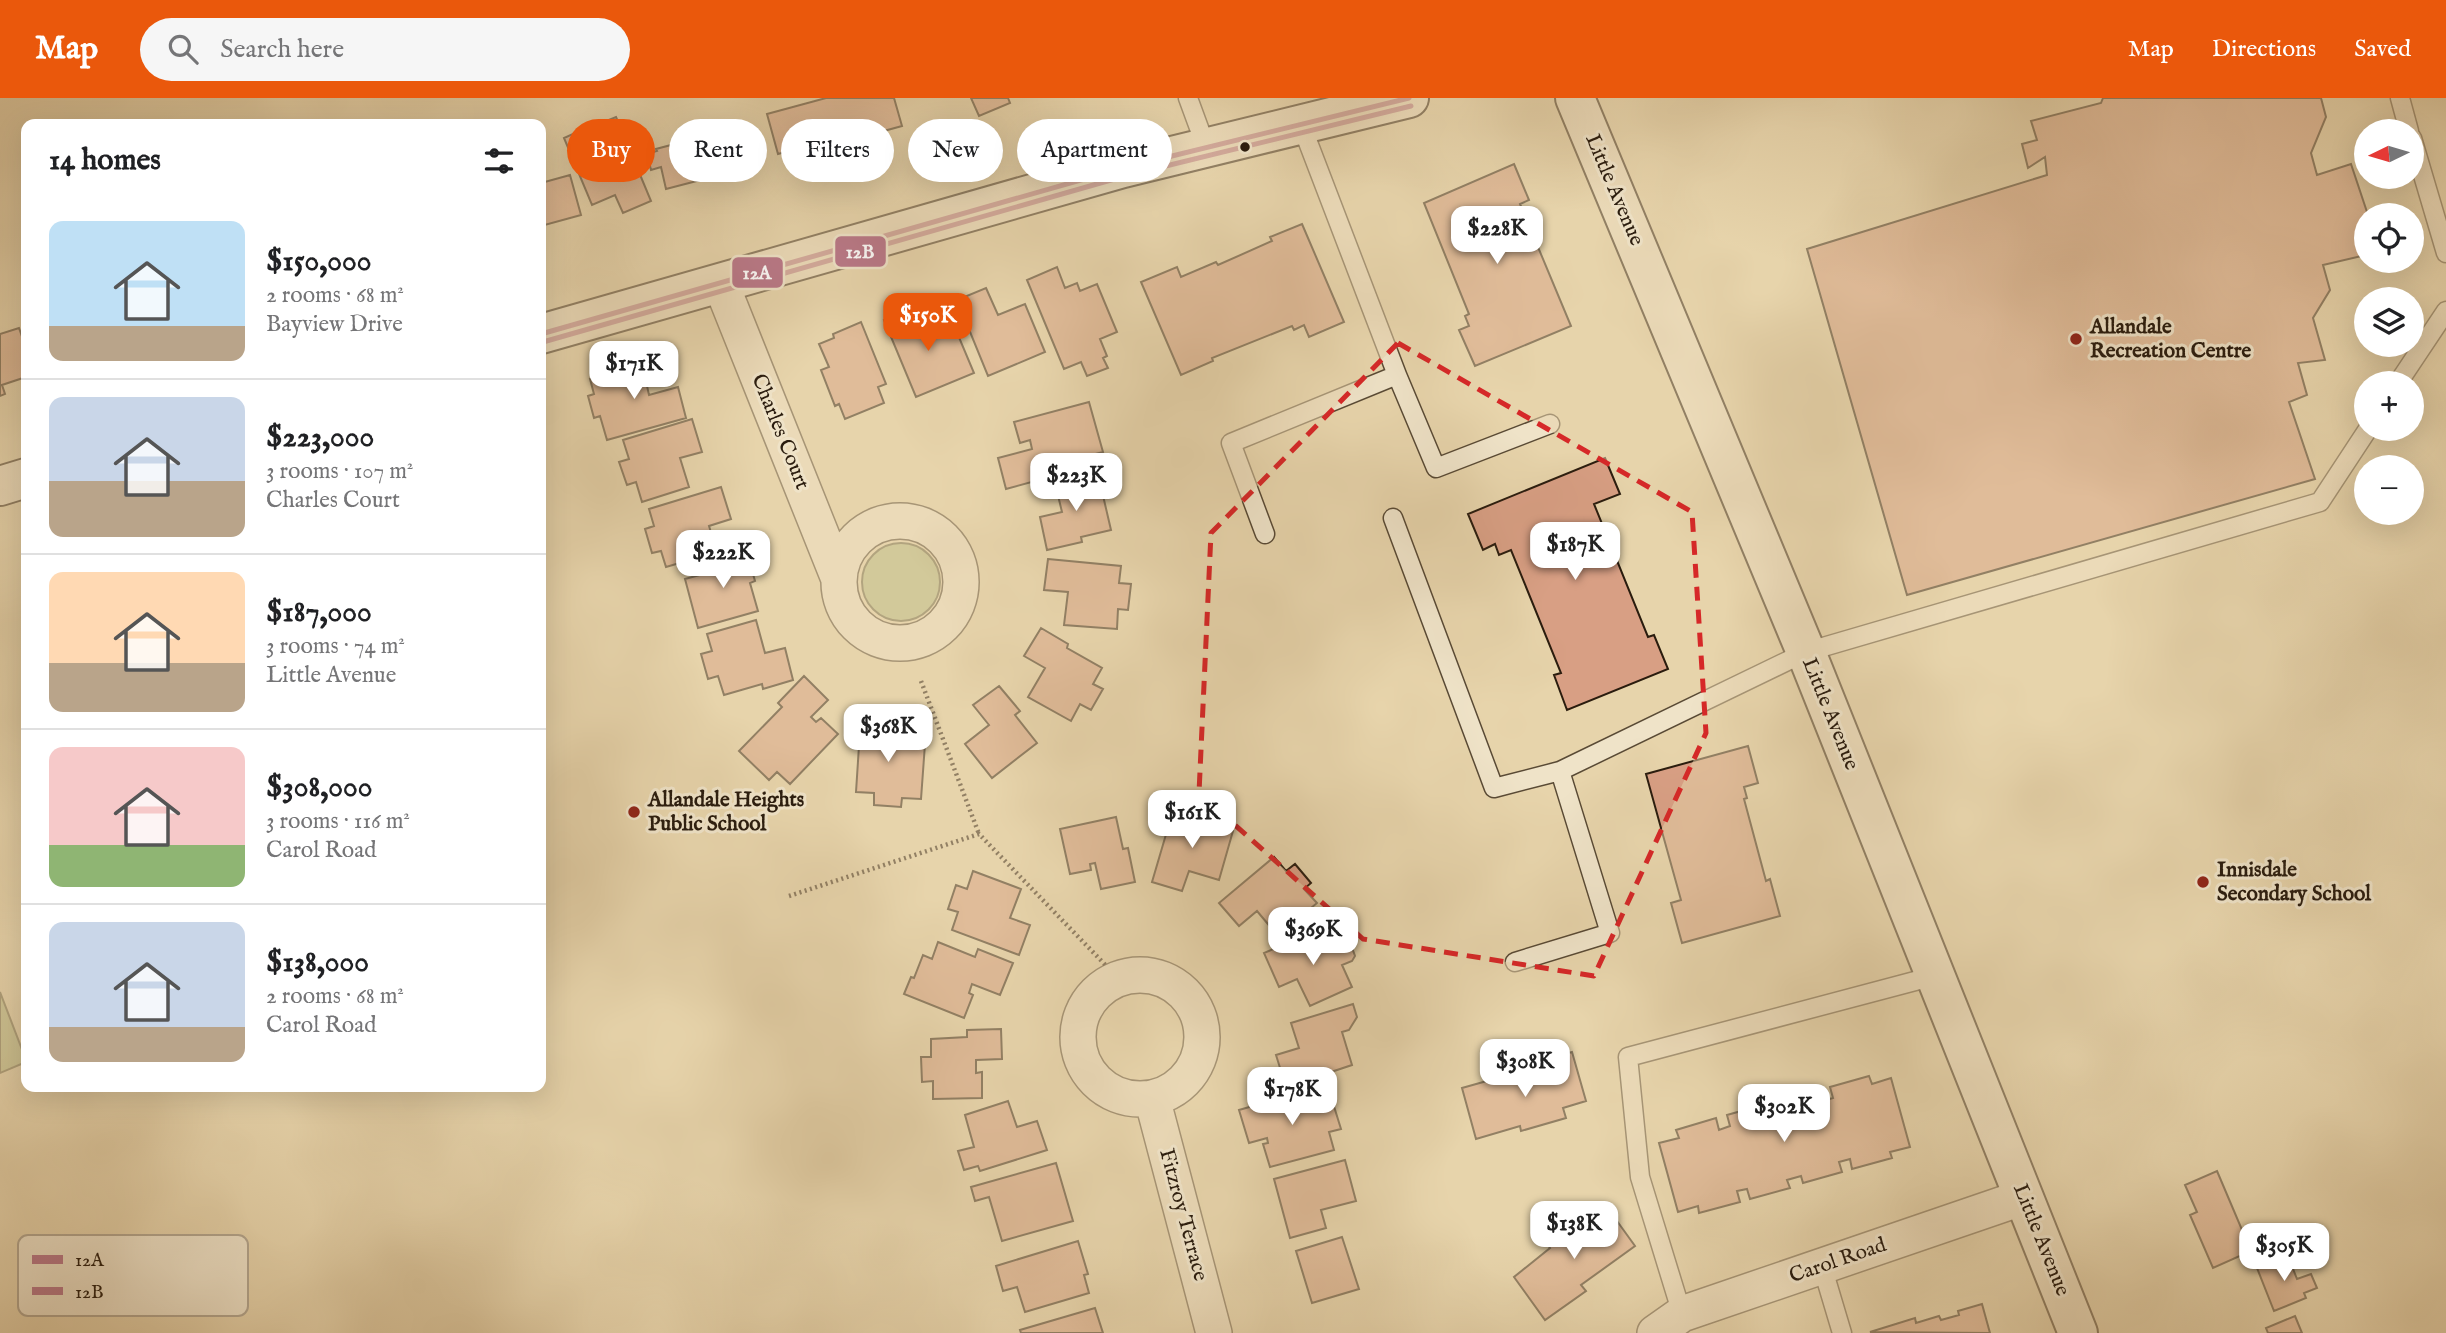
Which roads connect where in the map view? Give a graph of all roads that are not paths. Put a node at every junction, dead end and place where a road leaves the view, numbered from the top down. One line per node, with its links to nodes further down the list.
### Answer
1 (1188, 98): 7 (lane)
2 (1575, 98): 22 (street, Little Avenue)
3 (2400, 98): 5 (lane)
4 (1400, 99): 6 (street)
5 (2406, 119)
6 (1301, 124): 7 (street); 14 (lane)
7 (1206, 147): 10 (street)
8 (2424, 179): 9 (lane)
9 (2446, 253)
10 (721, 284): 12 (street); 21 (street, Charles Court)
11 (2446, 311): 13 (lane)
12 (546, 333)
13 (2406, 371)
14 (1397, 375): 15 (lane); 20 (lane)
15 (1550, 424)
16 (2360, 441): 22 (lane)
17 (21, 480): 18 (street)
18 (0, 486)
19 (1393, 518): 23 (lane)
20 (1265, 534)
21 (839, 579)
22 (1806, 652): 23 (lane); 25 (street, Little Avenue)
23 (1560, 771): 24 (lane)
24 (1515, 962)
25 (1934, 976): 27 (street, Little Avenue); 29 (lane)
26 (1152, 1098): 26 (street); 30 (street, Fitzroy Terrace)
27 (2024, 1196): 28 (street, Carol Road); 32 (street, Little Avenue)
28 (1822, 1266): 29 (street, Carol Road); 31 (lane)
29 (1668, 1324)
30 (1214, 1333)
31 (1842, 1333)
32 (2078, 1333)

